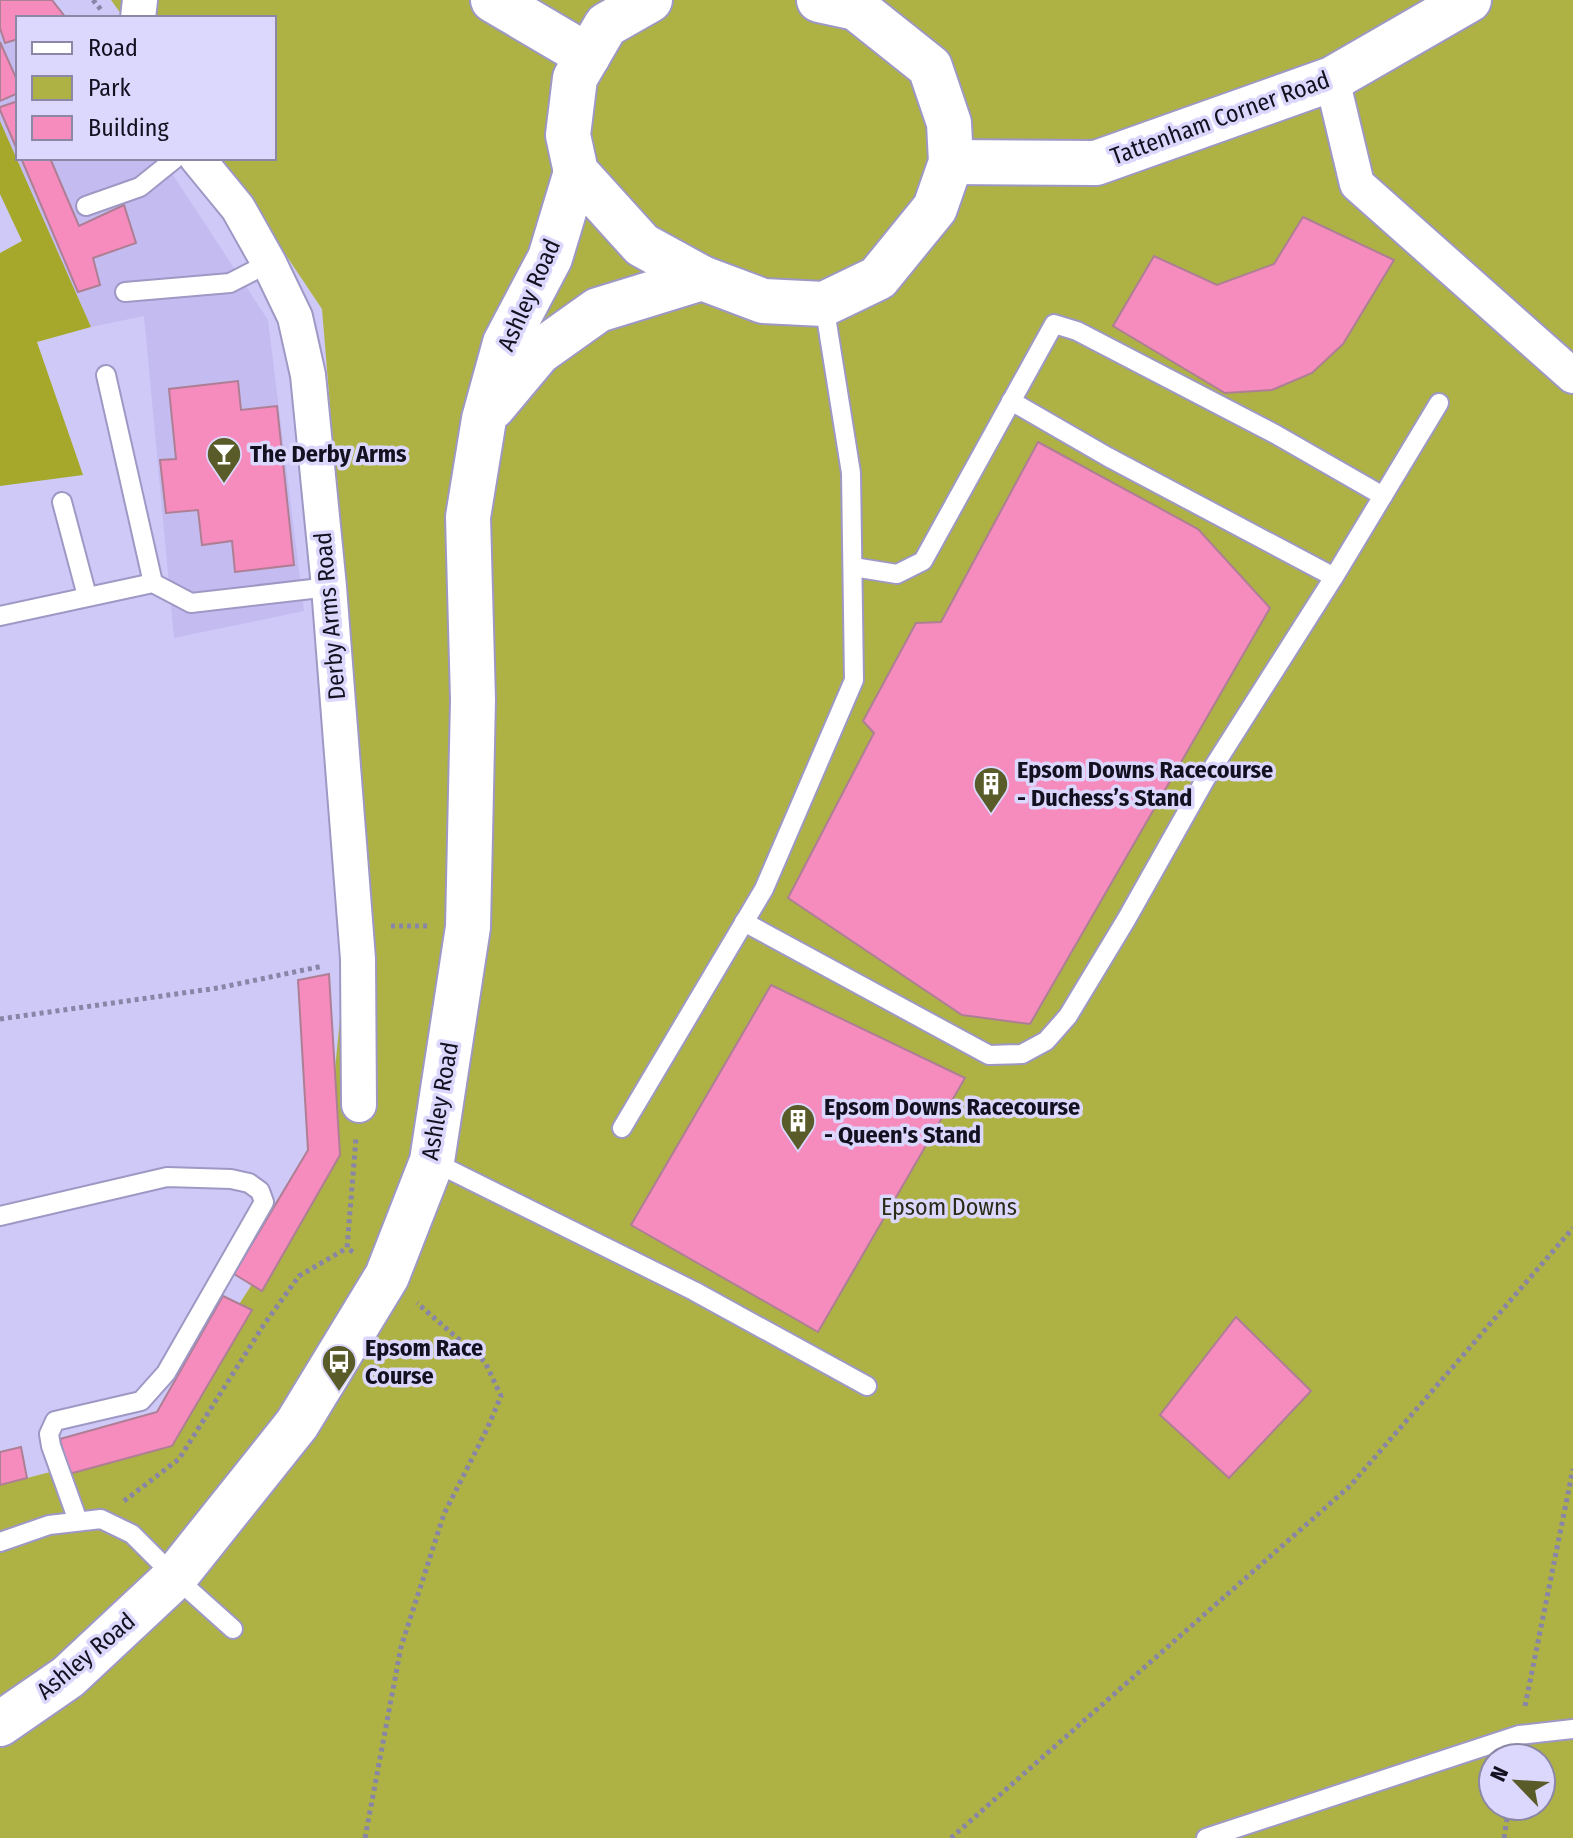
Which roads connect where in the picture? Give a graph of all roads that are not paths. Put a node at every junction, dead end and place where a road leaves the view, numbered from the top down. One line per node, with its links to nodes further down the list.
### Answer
1 (493, 0): 5 (main road)
2 (650, 0): 5 (main road)
3 (1469, 0): 6 (main road, Tattenham Corner Road)
4 (845, 3): 9 (main road)
5 (588, 56): 10 (main road)
6 (1332, 79): 9 (main road, Tattenham Corner Road); 17 (street)
7 (174, 160): 11 (lane)
8 (199, 160): 12 (street, Derby Arms Road)
9 (951, 162): 15 (main road)
10 (576, 172): 13 (main road); 20 (main road, Ashley Road)
11 (86, 206)
12 (269, 263): 14 (lane); 26 (street, Derby Arms Road)
13 (702, 278): 15 (main road); 20 (main road, Ashley Road)
14 (125, 292)
15 (824, 304): 23 (lane)
16 (106, 375): 25 (lane)
17 (1573, 376)
18 (1011, 401): 21 (lane); 23 (lane); 24 (lane)
19 (1439, 403): 21 (lane)
20 (484, 419): 32 (main road, Ashley Road)
21 (1383, 496): 24 (lane)
22 (62, 502): 27 (lane)
23 (853, 567): 29 (lane)
24 (1334, 577): 29 (lane)
25 (153, 583): 26 (lane); 27 (lane)
26 (329, 587): 30 (street, Derby Arms Road)
27 (87, 596): 28 (lane)
28 (0, 616)
29 (744, 922): 31 (lane)
30 (359, 1105)
31 (622, 1128)
32 (432, 1161): 34 (lane); 37 (main road, Ashley Road)
33 (0, 1216): 35 (lane)
34 (867, 1386)
35 (78, 1521): 36 (lane); 37 (lane)
36 (0, 1542)
37 (175, 1577): 38 (lane); 39 (main road, Ashley Road)
38 (233, 1629)
39 (0, 1724)
40 (1573, 1729): 41 (lane)
41 (1206, 1838)

